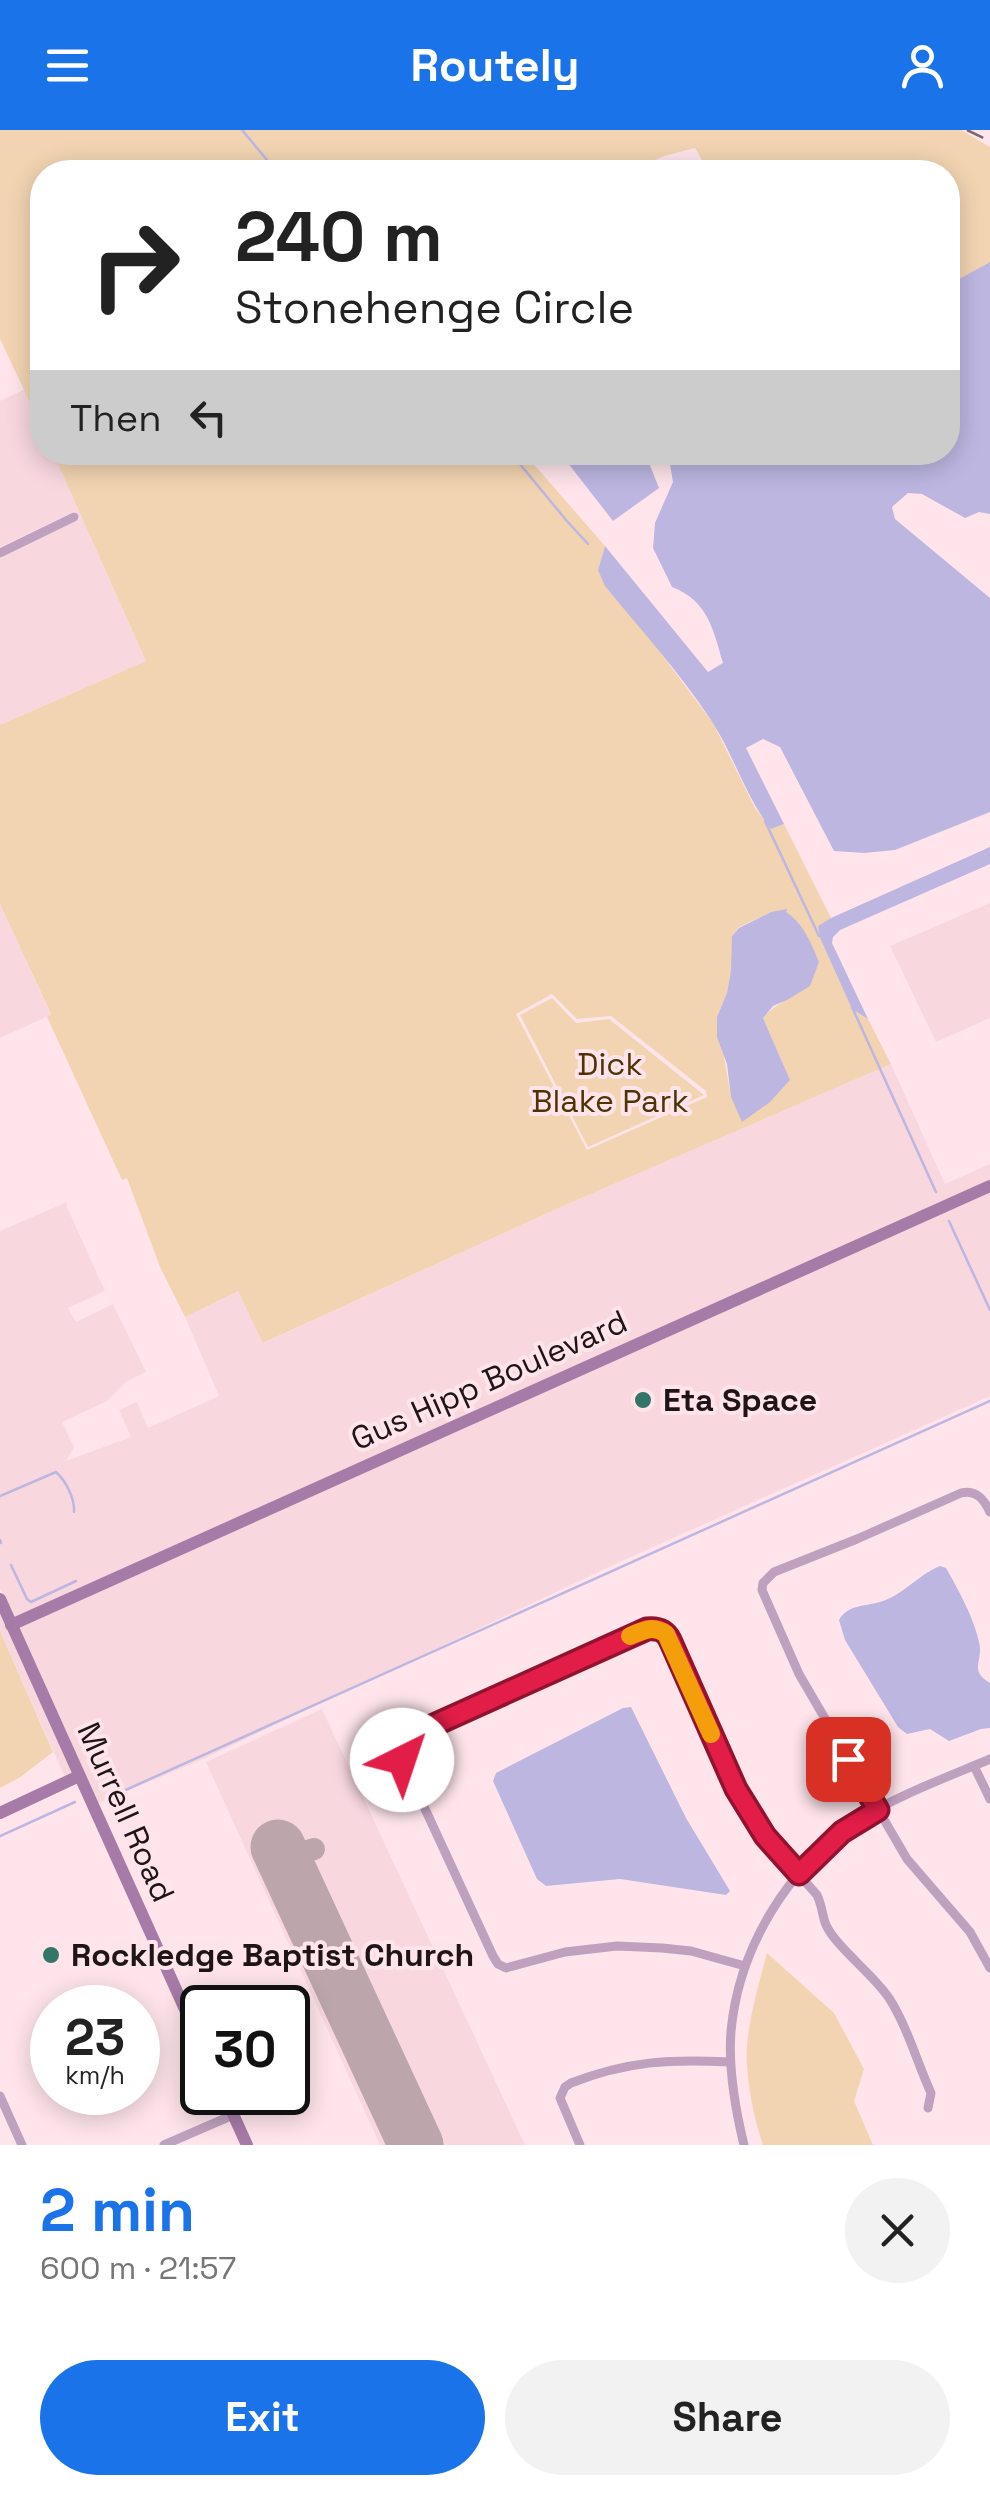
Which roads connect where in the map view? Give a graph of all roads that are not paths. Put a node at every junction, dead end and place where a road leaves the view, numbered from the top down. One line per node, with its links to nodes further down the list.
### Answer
1 (74, 517): 2 (street)
2 (0, 552)
3 (990, 1186): 6 (street, Gus Hipp Boulevard)
4 (990, 1512): 11 (street)
5 (0, 1599): 6 (street, Murrell Road)
6 (11, 1625): 9 (street, Murrell Road)
7 (990, 1759): 8 (street)
8 (974, 1766): 10 (street); 11 (street)
9 (79, 1776): 12 (street); 16 (street, Murrell Road)
10 (990, 1799)
11 (878, 1810): 13 (street); 15 (street)
12 (0, 1812)
13 (799, 1874): 14 (street); 14 (street); 19 (street)
14 (745, 1966): 17 (street)
15 (990, 1968)
16 (180, 1999)
17 (730, 2062): 24 (street); 25 (street)
18 (0, 2096): 21 (street)
19 (928, 2108)
20 (233, 2115): 22 (street); 23 (street)
21 (22, 2145)
22 (164, 2145)
23 (247, 2145)
24 (580, 2145)
25 (744, 2145)

